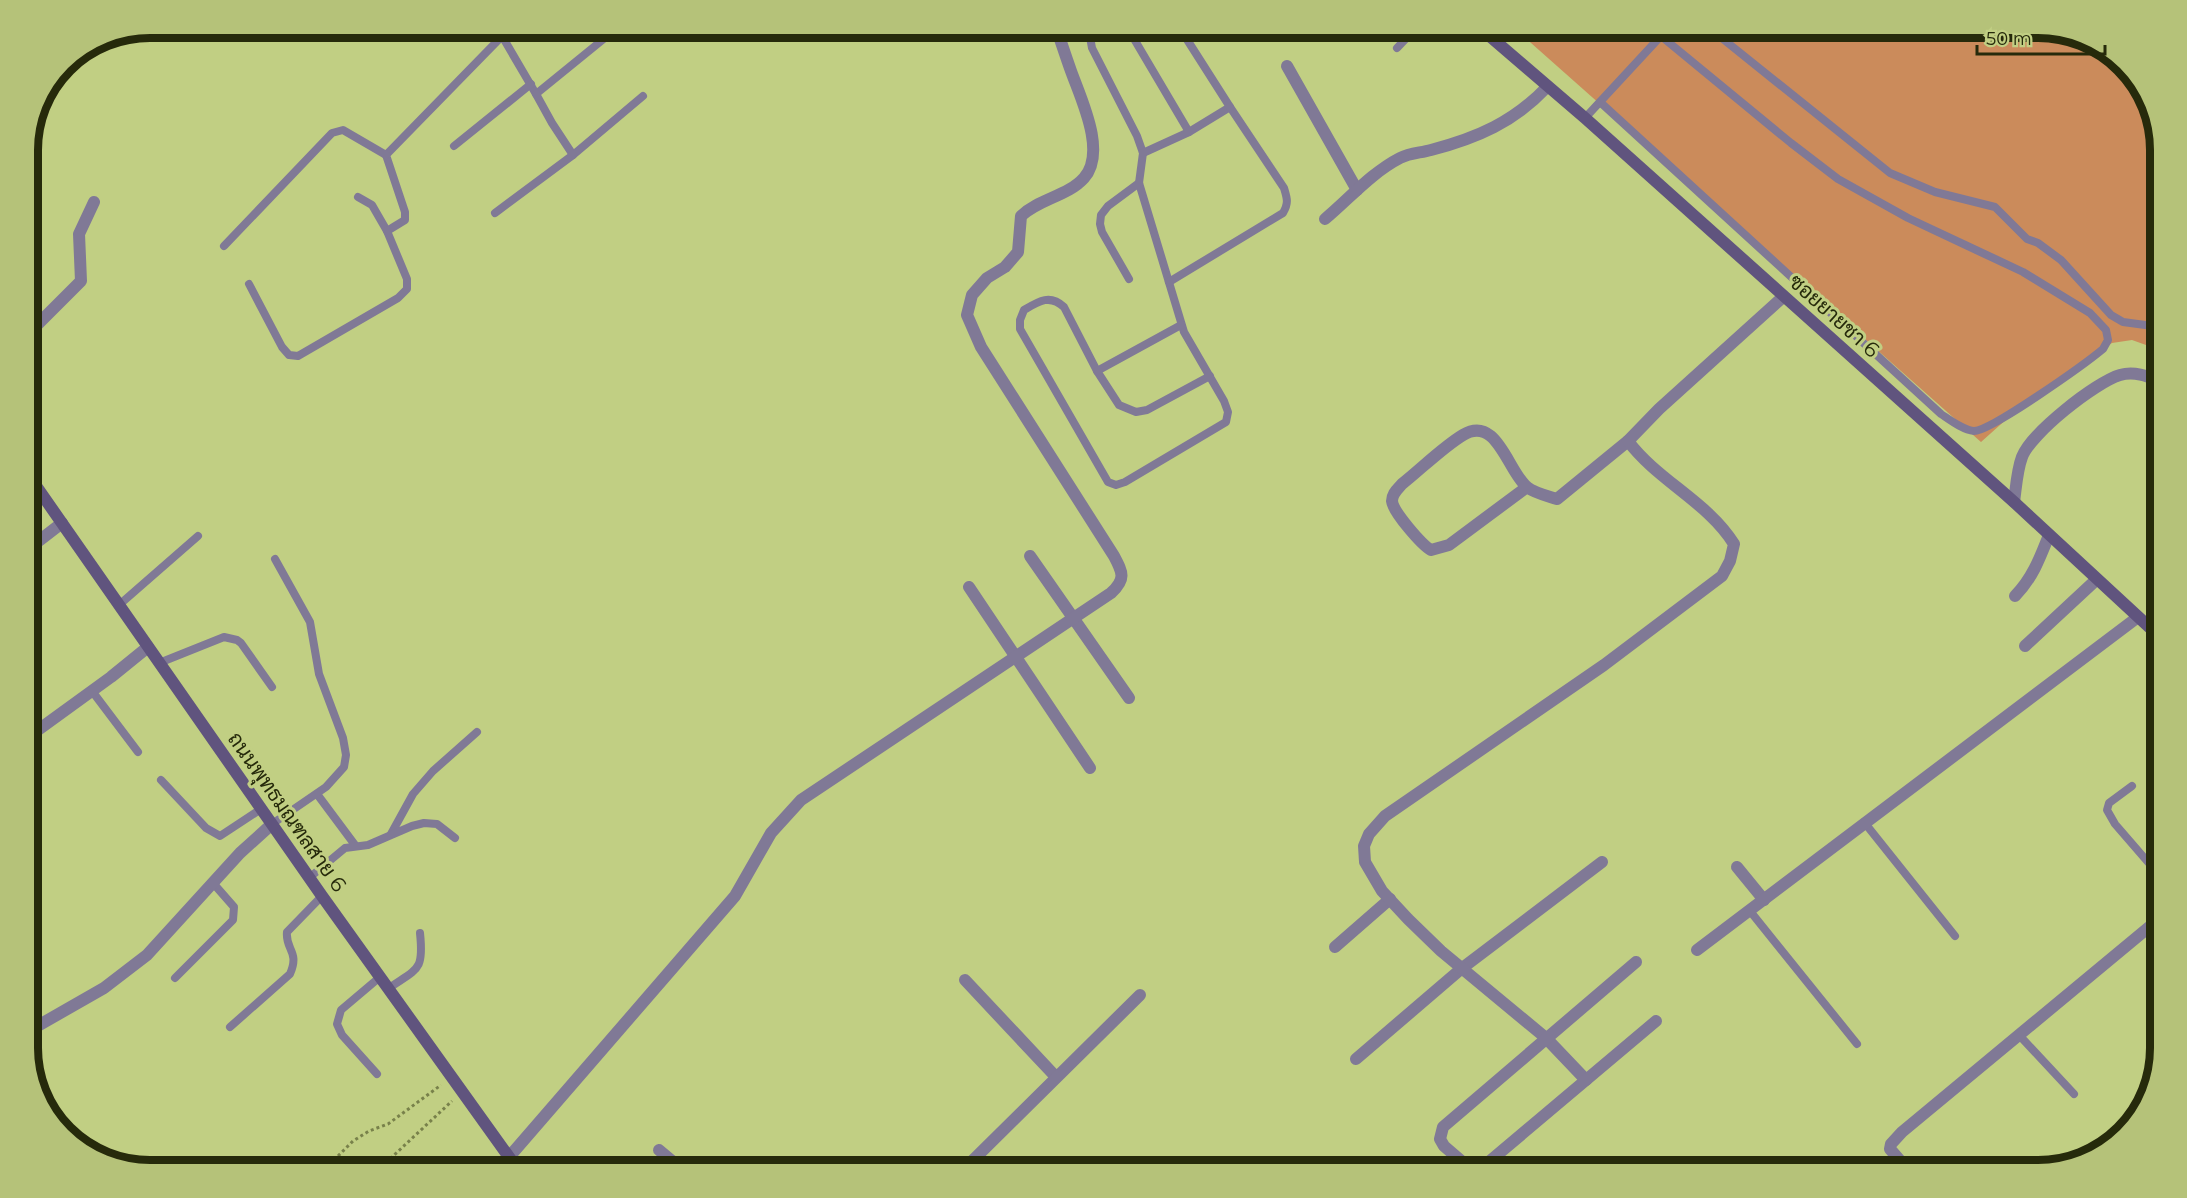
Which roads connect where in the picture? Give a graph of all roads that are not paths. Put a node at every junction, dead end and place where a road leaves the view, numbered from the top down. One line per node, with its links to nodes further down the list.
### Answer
1 (498, 38): 25 (lane)
2 (510, 38): 15 (lane)
3 (605, 38): 17 (lane)
4 (1060, 38): 59 (street)
5 (1090, 38): 24 (lane)
6 (1133, 38): 22 (lane)
7 (1186, 38): 20 (lane)
8 (1406, 38): 13 (lane)
9 (1491, 38): 16 (street, ซอยยายชา 6)
10 (1659, 38): 19 (lane)
11 (1661, 38): 19 (lane)
12 (1721, 38): 41 (lane)
13 (1397, 48)
14 (1287, 66): 28 (street)
15 (531, 84): 17 (lane); 23 (lane)
16 (1547, 87): 21 (street, ซอยยายชา 6); 28 (street)
17 (536, 94): 26 (lane)
18 (643, 96): 26 (lane)
19 (1600, 102): 21 (lane)
20 (1230, 107): 22 (lane); 36 (lane)
21 (1584, 118): 38 (street, ซอยยายชา 6)
22 (1189, 132): 24 (lane)
23 (454, 146)
24 (1143, 153): 27 (lane)
25 (386, 155): 33 (lane); 34 (lane)
26 (573, 155): 31 (lane)
27 (1139, 183): 35 (lane); 36 (lane)
28 (1357, 190): 32 (street)
29 (358, 197): 33 (lane)
30 (94, 202): 39 (street)
31 (495, 213)
32 (1325, 219)
33 (387, 231): 37 (lane)
34 (224, 246)
35 (1129, 279)
36 (1169, 282): 40 (lane)
37 (249, 284)
38 (1783, 297): 45 (street); 48 (street, ซอยยายชา 6)
39 (38, 324)
40 (1181, 325): 42 (lane); 43 (lane)
41 (2149, 326)
42 (1097, 371): 43 (lane); 43 (lane)
43 (1210, 376)
44 (2149, 377): 48 (street)
45 (1628, 441): 46 (street); 88 (street)
46 (1527, 487): 46 (street)
47 (38, 489): 49 (street, ถนนพุทธมณฑลสาย 6)
48 (2014, 502): 50 (street, ซอยยายชา 6)
49 (62, 523): 52 (street); 58 (street, ถนนพุทธมณฑลสาย 6)
50 (2049, 535): 55 (street, ซอยยายชา 6); 57 (street)
51 (198, 536): 58 (lane)
52 (38, 542)
53 (1030, 556): 59 (street)
54 (275, 559): 75 (lane)
55 (2096, 580): 60 (street, ซอยยายชา 6); 62 (street)
56 (969, 587): 64 (street)
57 (2015, 597)
58 (119, 605): 63 (street, ถนนพุทธมณฑลสาย 6)
59 (1073, 616): 64 (street); 68 (street)
60 (2138, 616): 61 (street, ซอยยายชา 6); 77 (street)
61 (2150, 627)
62 (2025, 646)
63 (148, 647): 65 (street, ถนนพุทธมณฑลสาย 6); 67 (street)
64 (1015, 656): 72 (street); 115 (street)
65 (159, 663): 66 (lane); 76 (street, ถนนพุทธมณฑลสาย 6)
66 (273, 687)
67 (92, 691): 69 (street); 71 (lane)
68 (1129, 698)
69 (38, 730)
70 (477, 732): 79 (lane)
71 (138, 752)
72 (1090, 768)
73 (161, 780): 76 (lane)
74 (2132, 786): 83 (lane)
75 (317, 794): 78 (lane); 81 (lane)
76 (261, 809): 78 (street, ถนนพุทธมณฑลสาย 6)
77 (1864, 822): 89 (street); 93 (lane)
78 (272, 824): 85 (street, ถนนพุทธมณฑลสาย 6); 86 (street)
79 (391, 834): 80 (lane); 81 (lane)
80 (455, 838)
81 (356, 845): 85 (lane)
82 (1602, 862): 97 (street)
83 (2150, 864)
84 (1737, 867): 89 (street)
85 (309, 878): 87 (street, ถนนพุทธมณฑลสาย 6)
86 (213, 883): 99 (lane); 104 (street)
87 (322, 896): 98 (street, ถนนพุทธมณฑลสาย 6); 105 (lane)
88 (1390, 899): 94 (street); 97 (street)
89 (1764, 900): 90 (street)
90 (1750, 911): 95 (street); 108 (lane)
91 (2150, 926): 106 (street)
92 (420, 933): 101 (lane)
93 (1955, 936)
94 (1335, 947)
95 (1696, 950)
96 (1636, 962): 107 (street)
97 (1461, 969): 107 (street); 109 (street)
98 (380, 976): 101 (street, ถนนพุทธมณฑลสาย 6); 110 (lane)
99 (175, 978)
100 (965, 980): 111 (street)
101 (389, 988): 115 (street, ถนนพุทธมณฑลสาย 6)
102 (1140, 995): 111 (street)
103 (1656, 1021): 112 (street)
104 (38, 1026)
105 (230, 1027)
106 (2019, 1035): 113 (lane); 122 (street)
107 (1546, 1038): 112 (street); 120 (street)
108 (1857, 1044)
109 (1356, 1059)
110 (377, 1074)
111 (1056, 1077): 119 (street)
112 (1586, 1080): 121 (street)
113 (2074, 1094)
114 (659, 1150): 118 (street)
115 (508, 1157): 116 (street); 117 (street, ถนนพุทธมณฑลสาย 6)
116 (506, 1160)
117 (510, 1160)
118 (671, 1160)
119 (973, 1160)
120 (1462, 1160)
121 (1489, 1160)
122 (1898, 1160)

